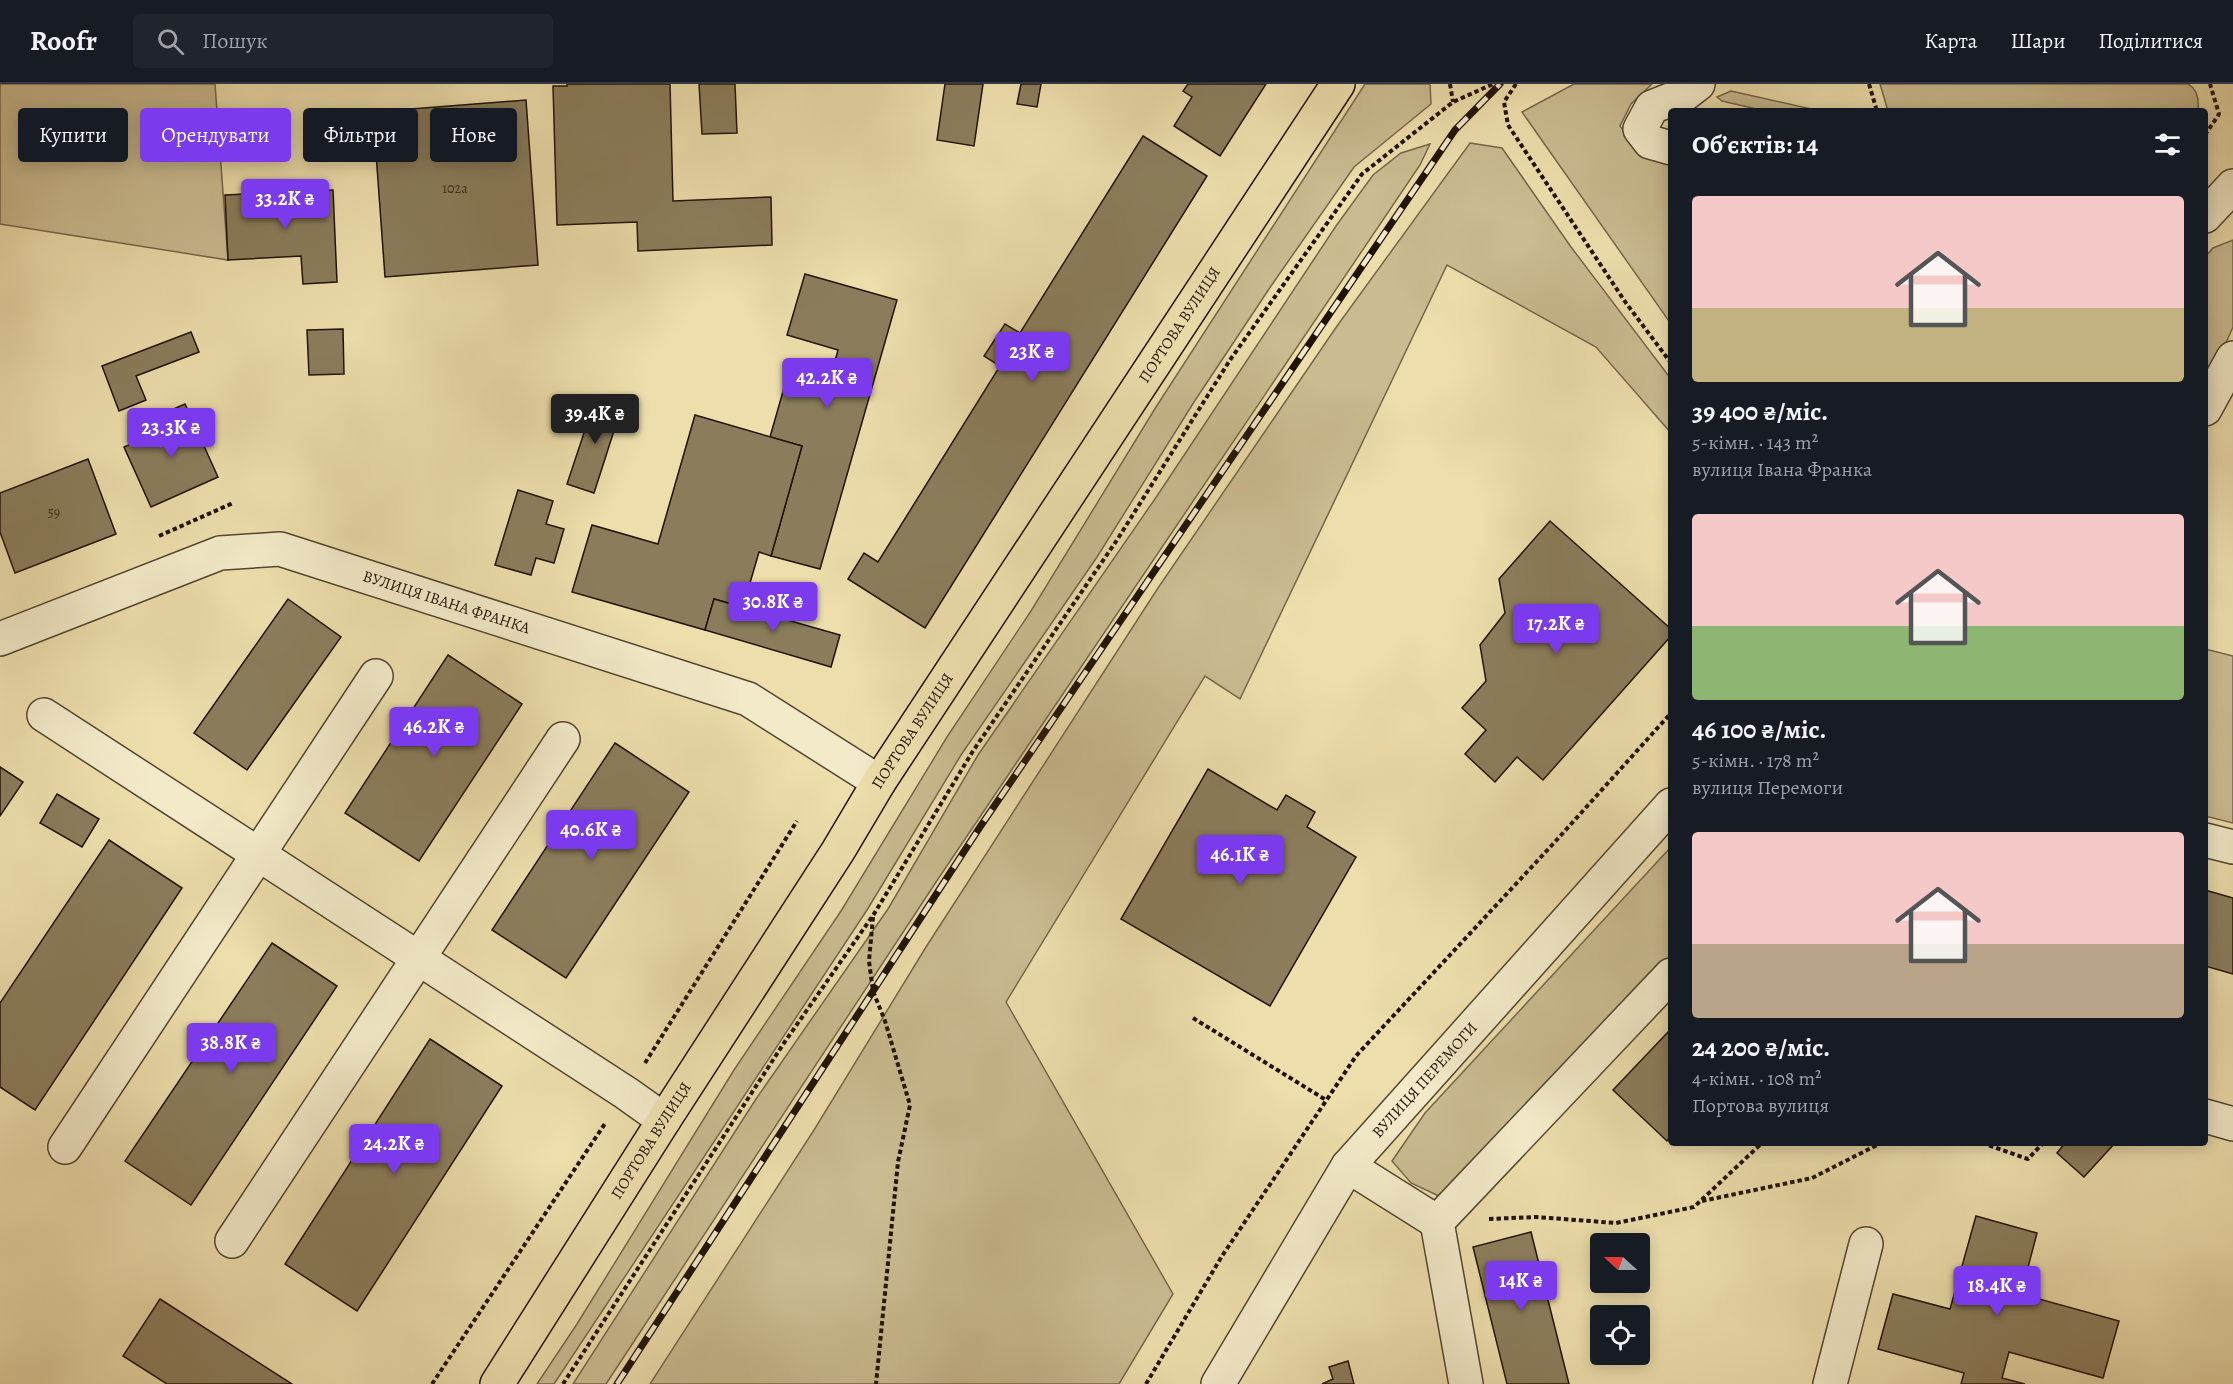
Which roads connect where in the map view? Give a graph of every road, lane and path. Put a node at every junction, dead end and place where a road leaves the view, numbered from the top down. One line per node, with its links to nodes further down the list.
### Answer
1 (1338, 84): 8 (main road, ПОРТОВА ВУЛИЦЯ)
2 (1450, 84): 9 (path)
3 (1493, 84): 9 (path)
4 (1516, 84): 16 (path)
5 (1698, 84): 12 (street)
6 (1869, 84): 10 (path)
7 (2210, 84): 11 (path)
8 (1316, 99): 23 (main road, ПОРТОВА ВУЛИЦЯ)
9 (1453, 102): 28 (path)
10 (1876, 108)
11 (2208, 130)
12 (1668, 147)
13 (2233, 186): 14 (street)
14 (2208, 213)
15 (2233, 358): 17 (street)
16 (1668, 359)
17 (2208, 404)
18 (0, 639): 23 (street, ВУЛИЦЯ ІВАНА ФРАНКА)
19 (376, 676): 27 (street)
20 (44, 715): 27 (street)
21 (1668, 716): 32 (path)
22 (563, 739): 29 (street)
23 (879, 782): 34 (main road, ПОРТОВА ВУЛИЦЯ)
24 (1668, 808): 41 (street, ВУЛИЦЯ ПЕРЕМОГИ)
25 (2208, 841): 26 (street)
26 (2233, 847)
27 (258, 854): 29 (street); 40 (street)
28 (873, 914): 47 (path); 48 (path)
29 (418, 959): 34 (street); 44 (street)
30 (1668, 978): 43 (street)
31 (1193, 1018): 32 (path)
32 (1326, 1100): 49 (path)
33 (2208, 1117): 35 (street)
34 (664, 1120): 46 (main road, ПОРТОВА ВУЛИЦЯ)
35 (2233, 1124)
36 (1759, 1146): 42 (path)
37 (1875, 1146): 42 (path)
38 (1991, 1146): 39 (path)
39 (2040, 1146)
40 (65, 1147)
41 (1348, 1166): 43 (street); 50 (street, ВУЛИЦЯ ПЕРЕМОГИ)
42 (1701, 1201): 43 (path)
43 (1437, 1221): 51 (street)
44 (232, 1241)
45 (1866, 1244): 52 (street)
46 (497, 1384)
47 (563, 1384)
48 (876, 1384)
49 (1146, 1384)
50 (1218, 1384)
51 (1466, 1384)
52 (1830, 1384)

